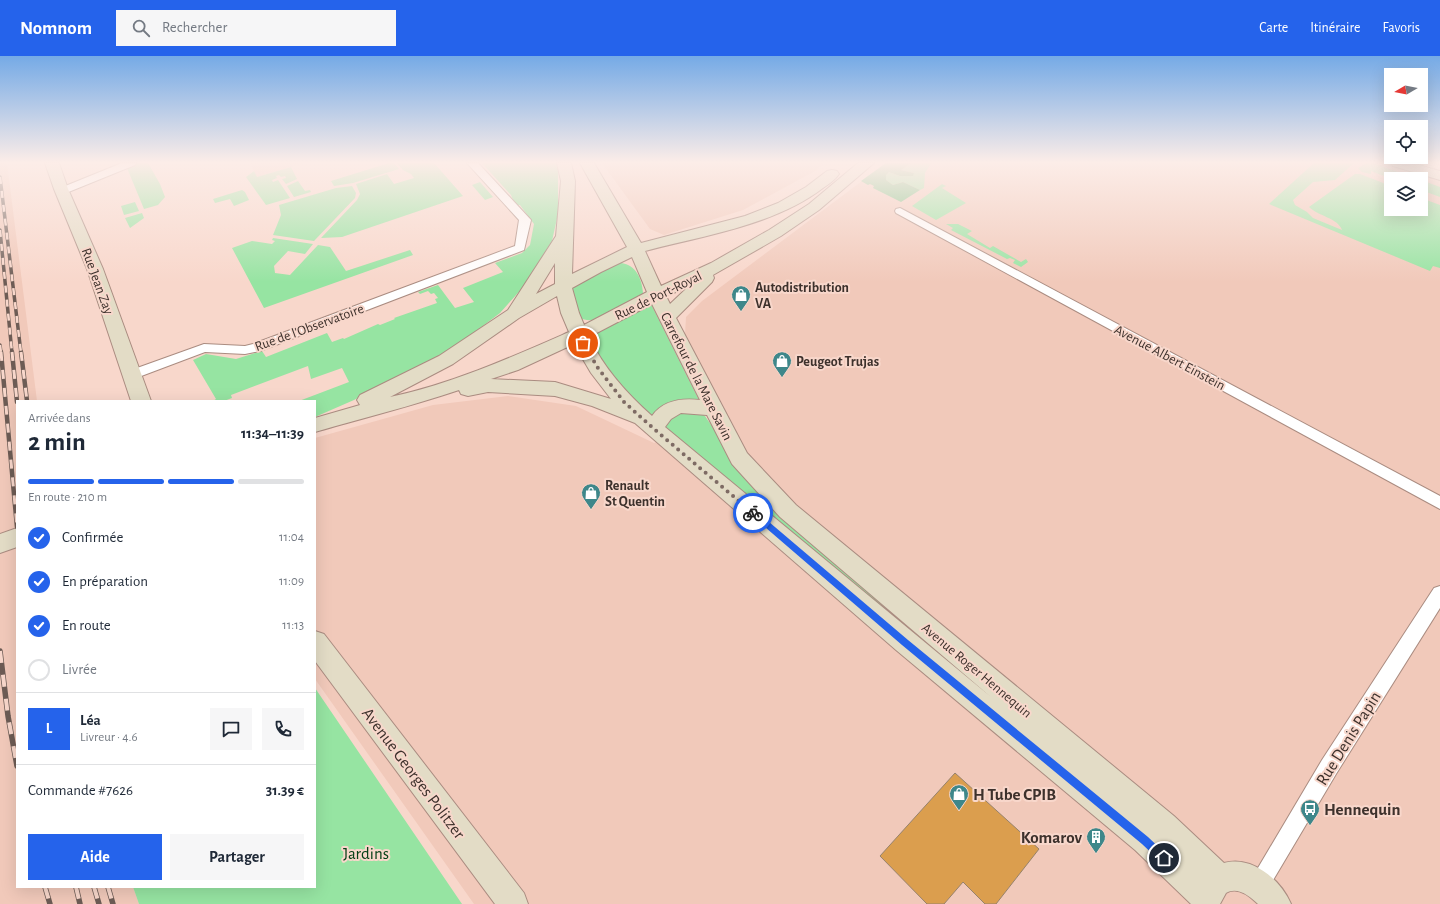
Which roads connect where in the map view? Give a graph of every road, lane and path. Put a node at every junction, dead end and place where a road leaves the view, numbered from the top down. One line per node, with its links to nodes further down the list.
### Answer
1 (67, 203): 16 (street, Rue Jean Zay)
2 (509, 203): 16 (street, Rue de l'Observatoire)
3 (566, 203): 8 (street)
4 (610, 203): 9 (street, Carrefour de la Mare Savin)
5 (789, 203): 9 (street, Rue de Port-Royal)
6 (819, 203): 10 (street, Rue de Port-Royal)
7 (900, 211): 24 (street, Avenue Albert Einstein)
8 (564, 236): 11 (street); 13 (street)
9 (636, 249): 11 (street, Rue de Port-Royal); 12 (street, Carrefour de la Mare Savin)
10 (717, 267): 12 (street, Rue de Port-Royal); 14 (street)
11 (563, 285): 13 (street, Rue de Port-Royal); 15 (street)
12 (657, 294): 14 (street, Carrefour de la Mare Savin); 15 (street, Rue de Port-Royal)
13 (513, 314): 20 (street, Rue de Port-Royal)
14 (667, 317): 19 (street, Carrefour de la Mare Savin)
15 (580, 334): 18 (street, Rue de Port-Royal); 22 (street)
16 (131, 375): 17 (street, Rue Jean Zay)
17 (141, 400)
18 (411, 400): 21 (street, Rue de Port-Royal); 22 (street)
19 (713, 409): 22 (street); 23 (street, Carrefour de la Mare Savin)
20 (316, 424)
21 (316, 424)
22 (648, 424): 29 (street, Avenue Roger Hennequin)
23 (739, 458): 29 (street, Avenue Roger Hennequin)
24 (1440, 503)
25 (16, 537): 26 (street)
26 (0, 544)
27 (1440, 593): 30 (street, Rue Denis Papin)
28 (316, 643): 31 (street, Avenue Georges Politzer)
29 (1212, 894): 30 (street)
30 (1268, 894)
31 (513, 904)

